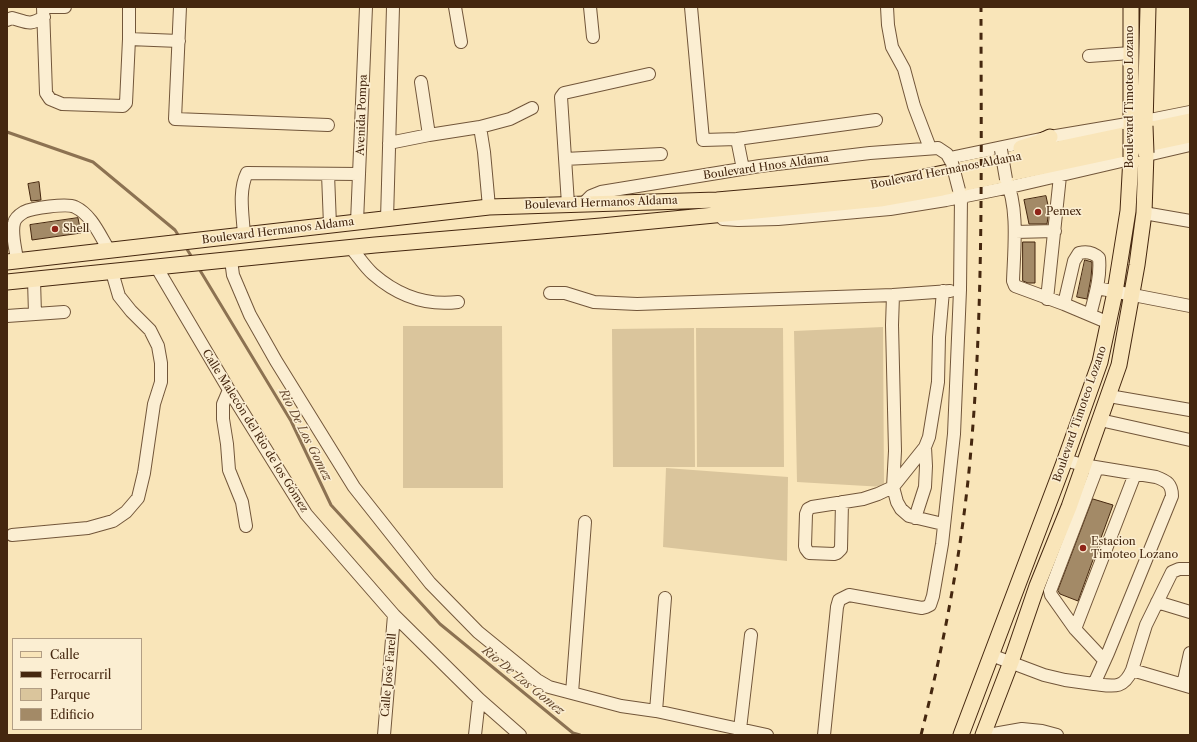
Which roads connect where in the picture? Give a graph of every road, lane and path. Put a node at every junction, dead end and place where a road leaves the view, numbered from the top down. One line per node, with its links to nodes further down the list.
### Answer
1 (65, 7): 12 (street)
2 (129, 7): 15 (street)
3 (180, 7): 16 (street)
4 (366, 7): 45 (street, Avenida Pompa)
5 (393, 7): 33 (street)
6 (455, 7): 17 (street)
7 (590, 7): 14 (street)
8 (691, 7): 32 (street)
9 (887, 7): 35 (street)
10 (1131, 7): 18 (main road, Boulevard Timoteo Lozano)
11 (1148, 7): 27 (main road, Boulevard Timoteo Lozano)
12 (43, 11): 13 (street); 15 (street)
13 (7, 20)
14 (594, 37)
15 (129, 39): 16 (street)
16 (178, 41): 26 (street)
17 (461, 42)
18 (1131, 53): 19 (street); 27 (main road, Boulevard Timoteo Lozano)
19 (1089, 56)
20 (649, 74): 40 (street)
21 (421, 82): 29 (street)
22 (532, 108): 28 (street)
23 (1190, 112): 27 (street)
24 (876, 120): 32 (street)
25 (1190, 121): 42 (main road, Boulevard Hermanos Aldama)
26 (328, 125)
27 (1138, 125): 31 (street); 38 (main road, Boulevard Timoteo Lozano, bridge); 39 (main road, Boulevard Timoteo Lozano, bridge)
28 (480, 127): 29 (street); 50 (street)
29 (429, 135): 33 (street)
30 (1190, 135): 52 (main road, Boulevard Hermanos Aldama)
31 (1050, 137): 36 (street); 42 (main road)
32 (737, 139): 43 (street)
33 (389, 143): 53 (street)
34 (1190, 145): 38 (street)
35 (930, 148): 41 (street, Boulevard Hnos Aldama); 43 (street, Boulevard Hnos Aldama)
36 (1000, 149): 41 (street); 47 (street, bridge)
37 (661, 154): 40 (street)
38 (1146, 154): 39 (street); 51 (main road, Boulevard Timoteo Lozano)
39 (1131, 158): 46 (street); 72 (main road, Boulevard Timoteo Lozano)
40 (565, 159): 49 (street)
41 (951, 160): 48 (street, bridge)
42 (985, 164): 49 (main road, Boulevard Hermanos Aldama)
43 (743, 169): 49 (street, Boulevard Hnos Aldama)
44 (328, 174): 45 (street); 56 (street); 59 (street)
45 (359, 174): 55 (street, Avenida Pompa)
46 (1060, 176): 47 (street); 57 (street)
47 (1008, 183): 48 (street); 58 (street)
48 (960, 194): 52 (street); 70 (street)
49 (576, 204): 50 (main road, Boulevard Hermanos Aldama)
50 (489, 207): 53 (main road, Boulevard Hermanos Aldama)
51 (1144, 213): 54 (street); 75 (main road, Boulevard Timoteo Lozano)
52 (699, 217): 60 (main road, Boulevard Hermanos Aldama)
53 (380, 220): 55 (main road, Boulevard Hermanos Aldama); 60 (main road)
54 (1190, 220)
55 (357, 222): 56 (main road, Boulevard Hermanos Aldama)
56 (330, 225): 59 (main road, Boulevard Hermanos Aldama)
57 (1055, 231): 58 (street); 76 (street)
58 (1015, 232): 76 (street)
59 (244, 235): 62 (main road, Boulevard Hermanos Aldama)
60 (375, 246): 61 (main road, Boulevard Hermanos Aldama)
61 (351, 248): 63 (main road, Boulevard Hermanos Aldama); 77 (street)
62 (110, 250): 64 (main road, Boulevard Hermanos Aldama); 64 (street)
63 (226, 260): 65 (main road, Boulevard Hermanos Aldama); 115 (street)
64 (12, 261)
65 (163, 268): 66 (main road, Boulevard Hermanos Aldama); 85 (street, Calle Malecón del Río de los Gómez)
66 (112, 272): 67 (main road, Boulevard Hermanos Aldama); 100 (street)
67 (34, 280): 68 (main road, Boulevard Hermanos Aldama); 81 (street)
68 (7, 282)
69 (1097, 288): 72 (street); 78 (street); 82 (street)
70 (960, 290): 71 (street); 98 (street)
71 (943, 291): 74 (street); 90 (street)
72 (1115, 292): 75 (street); 84 (main road, Boulevard Timoteo Lozano)
73 (550, 293): 74 (street)
74 (893, 295): 94 (street)
75 (1131, 295): 79 (street); 86 (main road, Boulevard Timoteo Lozano)
76 (1047, 299): 78 (street)
77 (458, 302)
78 (1064, 304): 82 (street)
79 (1190, 306)
80 (64, 312): 81 (street)
81 (35, 314): 83 (street)
82 (1090, 315): 84 (street)
83 (7, 316)
84 (1109, 323): 91 (main road, Boulevard Timoteo Lozano)
85 (229, 390): 99 (street); 105 (street, Calle Malecón del Río de los Gómez)
86 (1109, 396): 87 (street); 88 (main road, Boulevard Timoteo Lozano)
87 (1190, 410)
88 (1100, 420): 89 (street); 92 (main road, Boulevard Timoteo Lozano)
89 (1190, 440)
90 (925, 446): 94 (street); 96 (street)
91 (1065, 460): 92 (street); 109 (main road, Boulevard Timoteo Lozano)
92 (1090, 467): 93 (street); 106 (street); 111 (main road, Boulevard Timoteo Lozano)
93 (1134, 474): 106 (street); 110 (street)
94 (894, 487): 95 (street); 96 (street)
95 (842, 502): 95 (street)
96 (915, 518): 98 (street)
97 (585, 522): 115 (street)
98 (943, 524): 123 (street)
99 (246, 526)
100 (12, 535)
101 (1190, 568): 103 (street)
102 (665, 598): 117 (street)
103 (1157, 602): 104 (street); 112 (street)
104 (1190, 612)
105 (394, 615): 116 (street, Calle Malecón del Río de los Gómez); 119 (street, Calle José Farell)
106 (1075, 629): 110 (street)
107 (750, 635): 118 (street)
108 (1190, 653): 114 (street)
109 (991, 655): 111 (street); 124 (main road, Boulevard Timoteo Lozano)
110 (1104, 660): 113 (street)
111 (1011, 662): 113 (street); 125 (main road, Boulevard Timoteo Lozano)
112 (1132, 670): 113 (street); 114 (street)
113 (1094, 684)
114 (1186, 686)
115 (572, 693): 117 (street)
116 (479, 699): 120 (street); 121 (street, Calle Malecón del Río de los Gómez)
117 (656, 711): 118 (street)
118 (740, 729): 122 (street)
119 (384, 735)
120 (475, 735)
121 (520, 735)
122 (767, 735)
123 (824, 735)
124 (961, 735)
125 (983, 735)
126 (988, 735): 127 (street)
127 (1057, 735)

